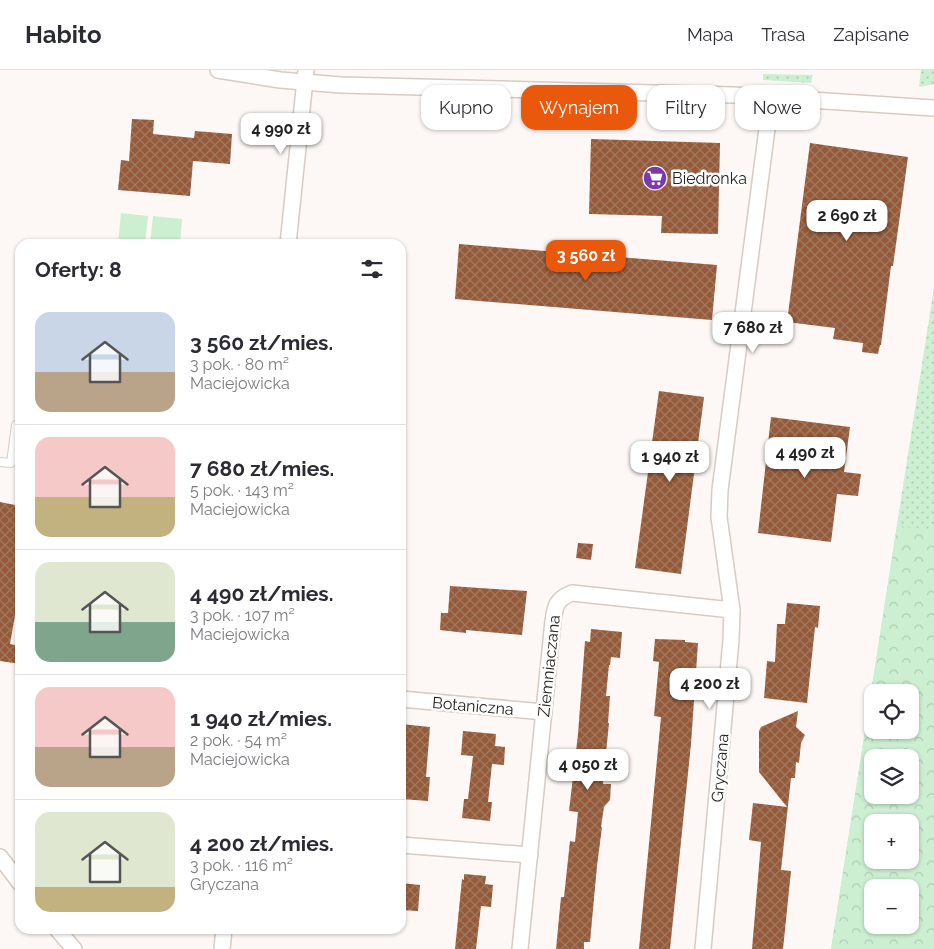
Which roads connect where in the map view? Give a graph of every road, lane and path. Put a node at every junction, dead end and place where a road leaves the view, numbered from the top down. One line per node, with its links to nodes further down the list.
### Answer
1 (218, 70): 2 (street)
2 (305, 76): 3 (street); 7 (street)
3 (735, 95)
4 (820, 101): 5 (street)
5 (934, 108)
6 (767, 130): 10 (street, Gryczana)
7 (289, 239)
8 (15, 433): 9 (lane)
9 (0, 462)
10 (732, 610): 12 (street, Ziemniaczana); 22 (street, Gryczana)
11 (406, 699): 12 (street, Botaniczna)
12 (544, 712): 14 (street, Ziemniaczana)
13 (406, 845): 14 (street)
14 (530, 855): 21 (street, Ziemniaczana)
15 (0, 857): 16 (street)
16 (15, 876)
17 (61, 934): 19 (street)
18 (224, 934): 20 (street)
19 (74, 949)
20 (222, 949)
21 (520, 949)
22 (703, 949)

